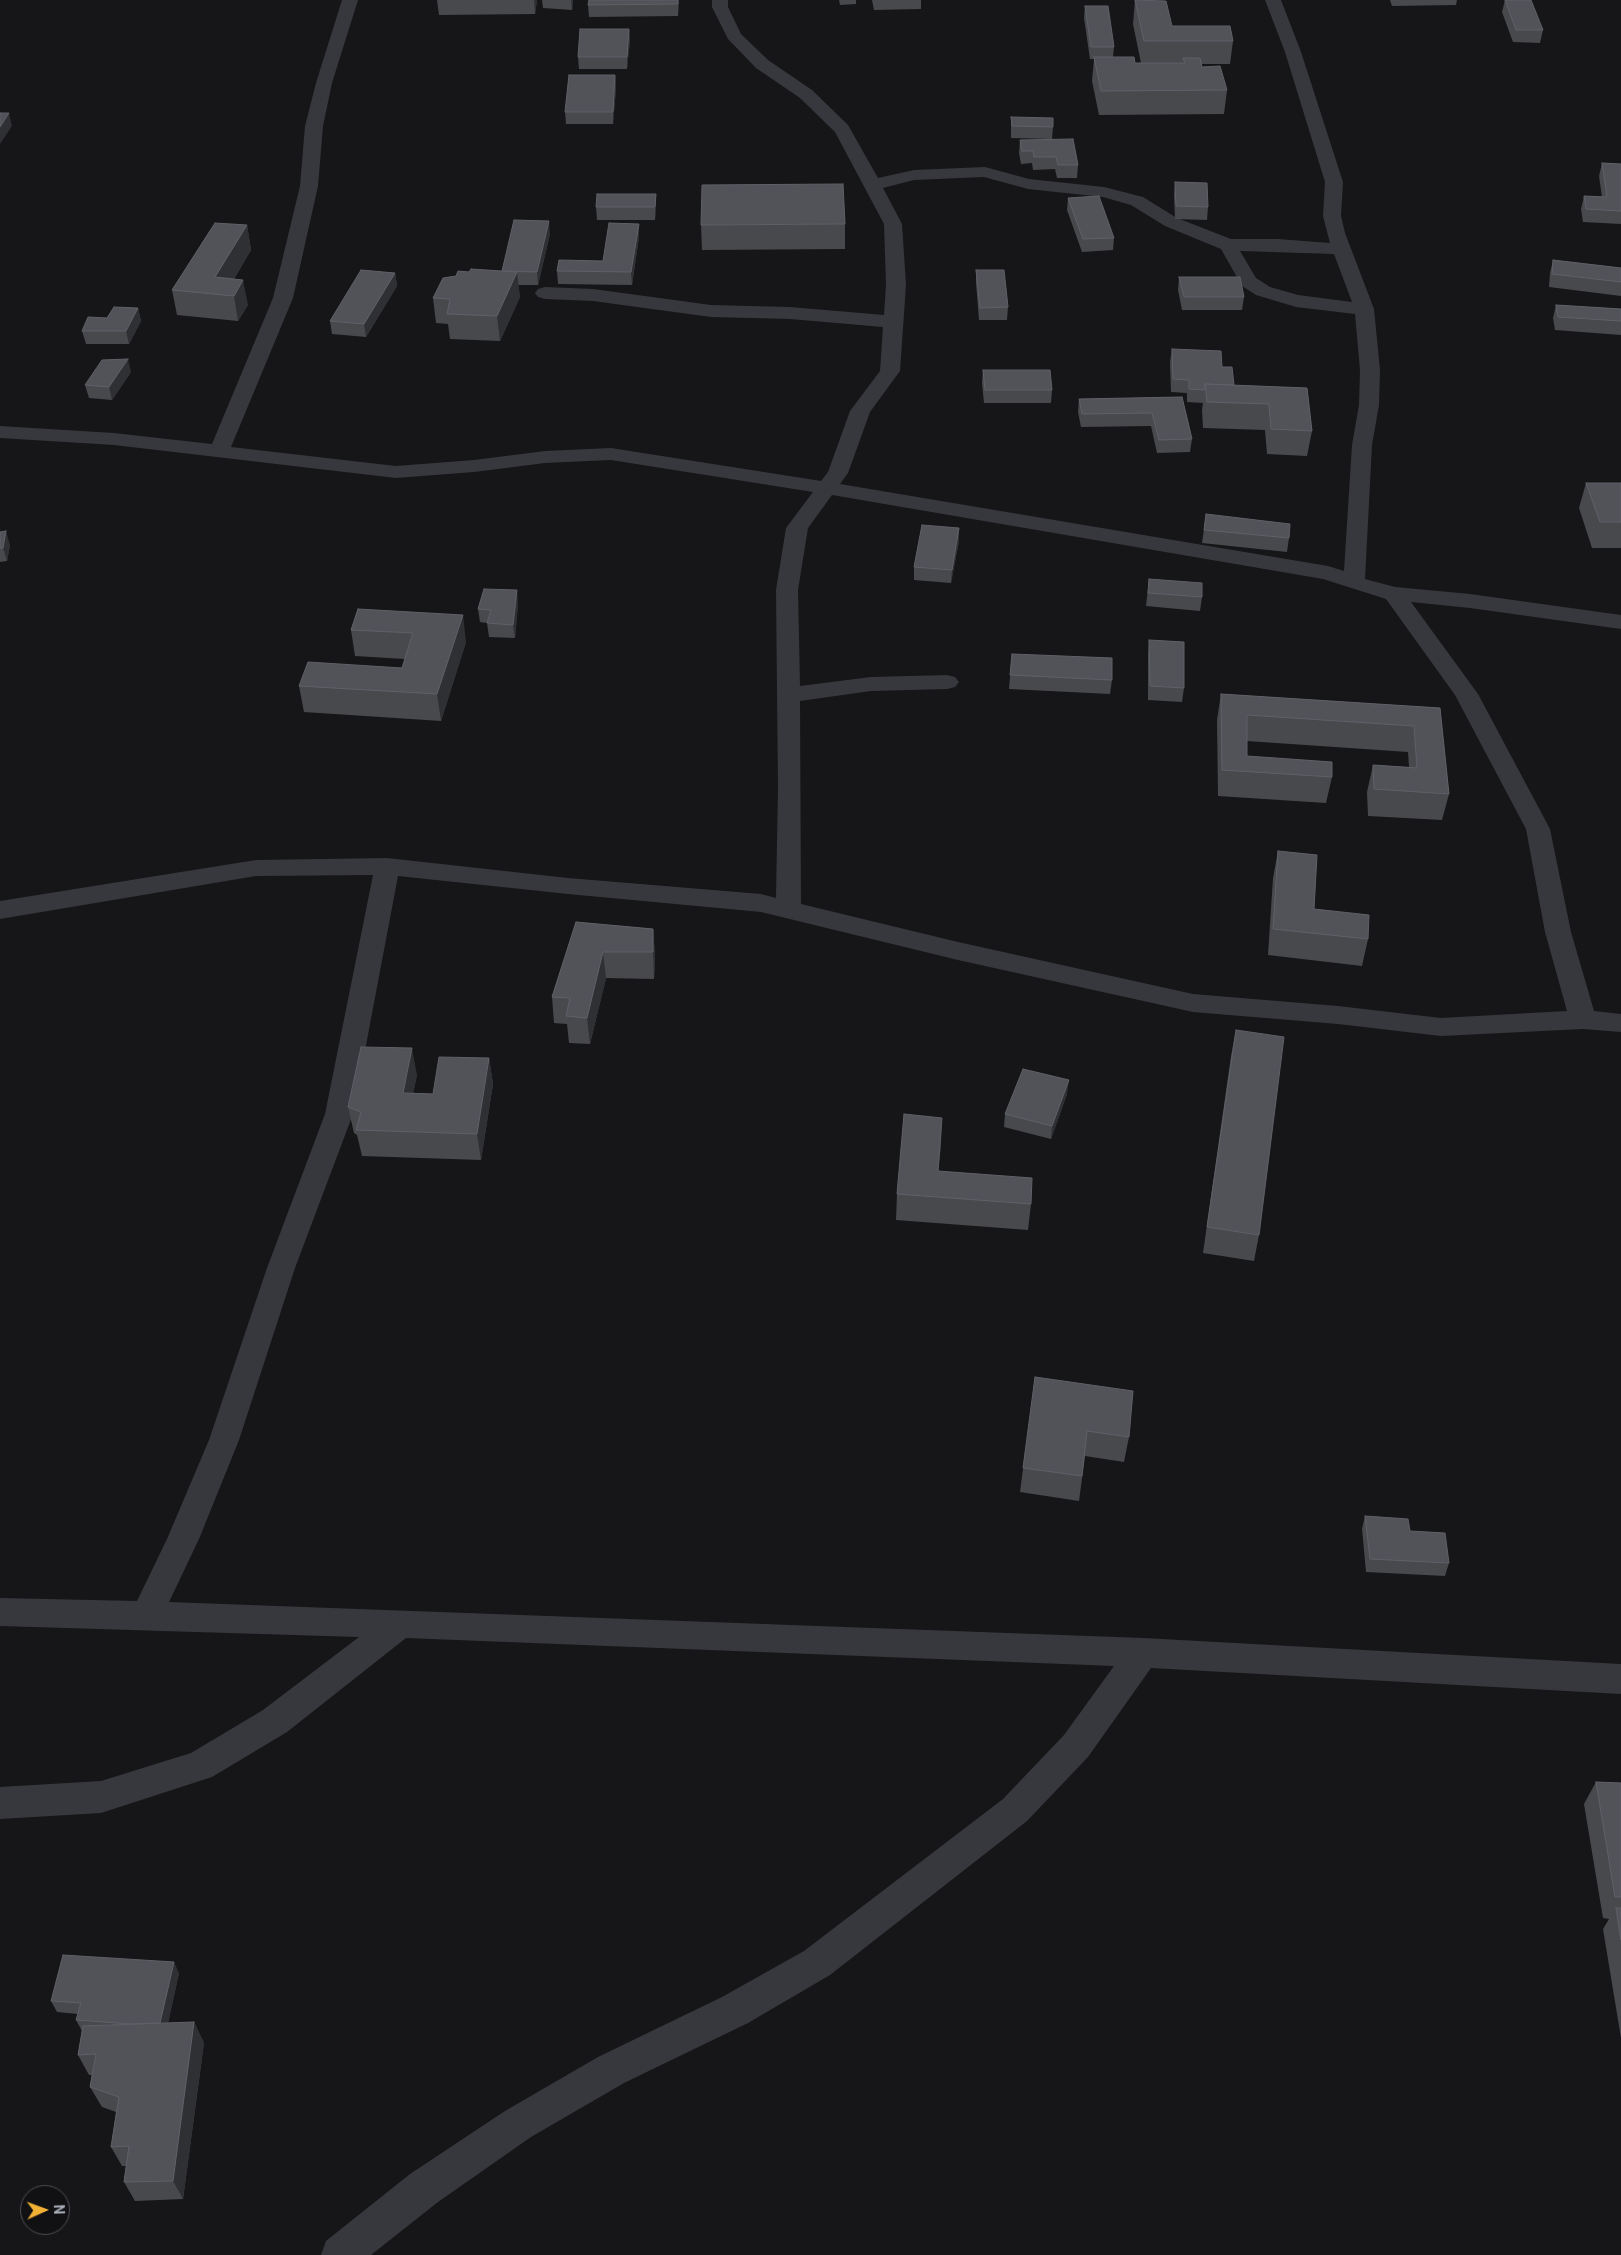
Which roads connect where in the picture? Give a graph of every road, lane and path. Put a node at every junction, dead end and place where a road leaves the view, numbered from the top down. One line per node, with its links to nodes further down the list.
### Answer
1 (350, 0): 11 (street)
2 (720, 0): 4 (street)
3 (1273, 0): 6 (street)
4 (873, 185): 5 (street); 9 (street)
5 (1228, 245): 6 (street); 8 (street)
6 (1340, 249): 8 (street)
7 (545, 293): 9 (street)
8 (1364, 309): 13 (street)
9 (894, 322): 12 (street)
10 (4, 435): 11 (street)
11 (219, 451): 12 (street)
12 (826, 488): 13 (street); 17 (street)
13 (1354, 583): 14 (street)
14 (1394, 594): 15 (street); 21 (street)
15 (1621, 622)
16 (947, 682): 17 (street)
17 (789, 695): 19 (street)
18 (387, 866): 19 (street); 20 (street); 24 (street)
19 (788, 909): 21 (street)
20 (0, 910)
21 (1583, 1020): 22 (street)
22 (1621, 1023)
23 (0, 1612): 24 (street)
24 (147, 1615): 25 (street)
25 (400, 1624): 26 (street); 28 (street)
26 (1143, 1653): 27 (street); 29 (street)
27 (1621, 1679)
28 (0, 1804)
29 (340, 2255)

